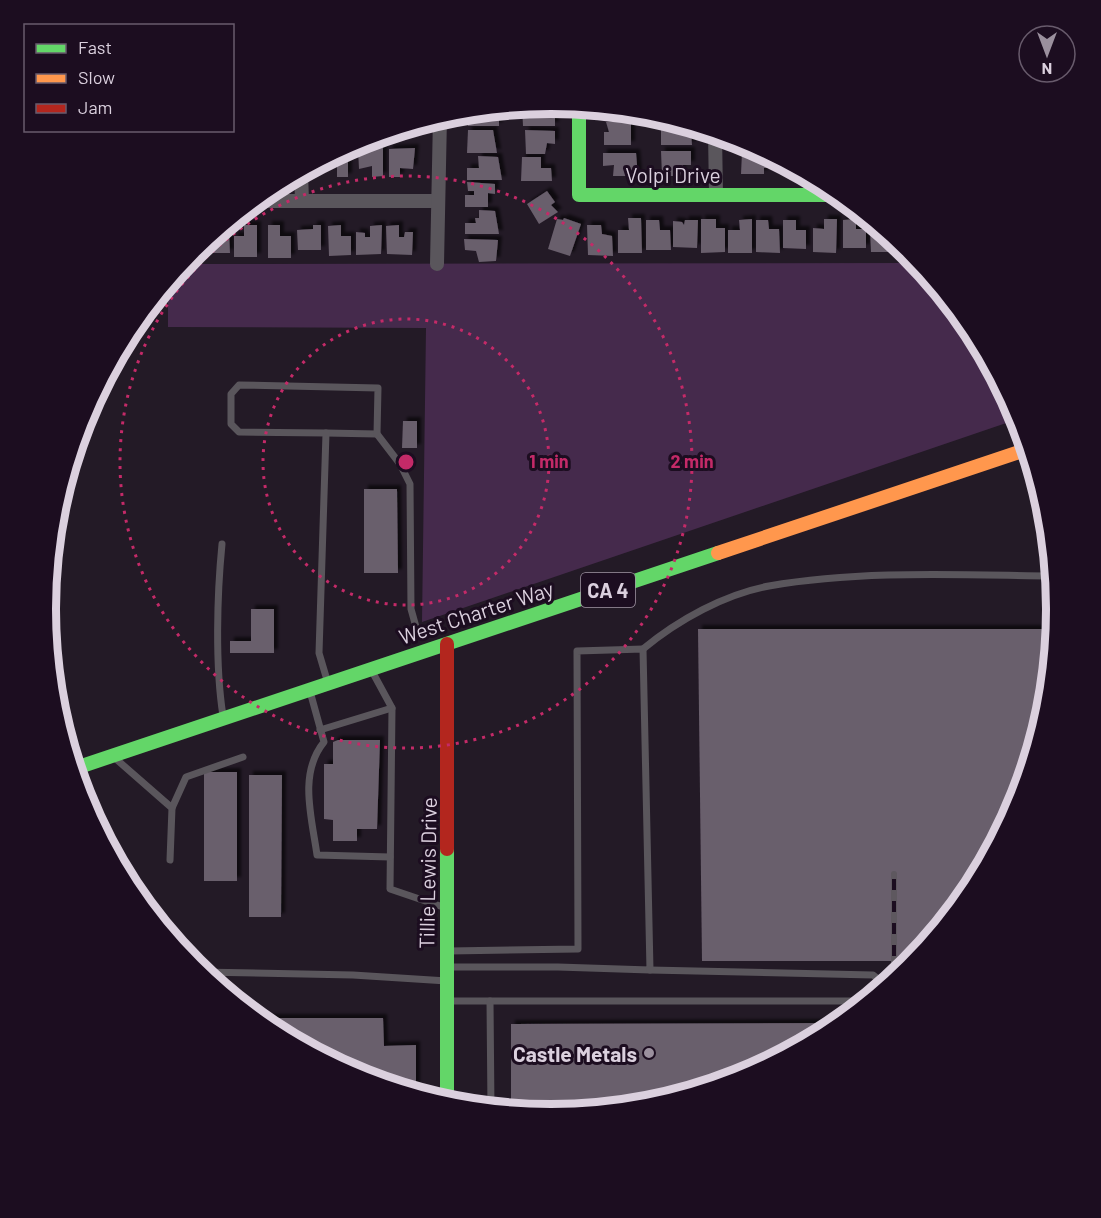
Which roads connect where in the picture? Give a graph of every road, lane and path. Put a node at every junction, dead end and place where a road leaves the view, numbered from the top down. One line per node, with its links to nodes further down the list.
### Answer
1 (579, 115): 5 (main road, Volpi Drive)
2 (440, 127): 9 (street)
3 (715, 142): 5 (street)
4 (302, 181): 8 (street)
5 (716, 195): 6 (main road, Volpi Drive)
6 (823, 195)
7 (270, 201): 8 (street)
8 (302, 201): 9 (street)
9 (438, 201): 10 (street)
10 (437, 264)
11 (326, 433): 12 (lane); 12 (lane); 20 (lane)
12 (377, 434): 16 (lane)
13 (1020, 452): 17 (main road, West Charter Way / CA 4)
14 (222, 544): 23 (lane)
15 (1044, 576): 18 (lane)
16 (416, 627)
17 (447, 644): 19 (main road, West Charter Way / CA 4); 31 (main road, Tillie Lewis Drive)
18 (643, 649): 32 (lane); 33 (lane)
19 (370, 668): 20 (main road, West Charter Way / CA 4); 22 (lane)
20 (327, 683): 21 (main road, West Charter Way / CA 4)
21 (309, 689): 23 (main road, West Charter Way / CA 4); 24 (lane)
22 (392, 708): 24 (lane); 29 (lane)
23 (224, 718): 25 (main road, West Charter Way / CA 4)
24 (320, 730): 29 (lane)
25 (112, 756): 27 (main road, West Charter Way / CA 4); 28 (lane)
26 (243, 757): 28 (lane)
27 (81, 766)
28 (172, 807): 30 (lane)
29 (390, 857): 31 (lane)
30 (170, 860)
31 (447, 909): 32 (main road, Tillie Lewis Drive)
32 (447, 951): 35 (main road, Tillie Lewis Drive)
33 (650, 970): 35 (lane); 36 (lane)
34 (214, 972): 35 (lane)
35 (447, 974): 37 (main road, Tillie Lewis Drive)
36 (879, 979)
37 (447, 1001): 38 (lane); 40 (main road, Tillie Lewis Drive)
38 (490, 1001): 39 (lane); 41 (lane)
39 (853, 1001)
40 (447, 1092)
41 (491, 1100)

